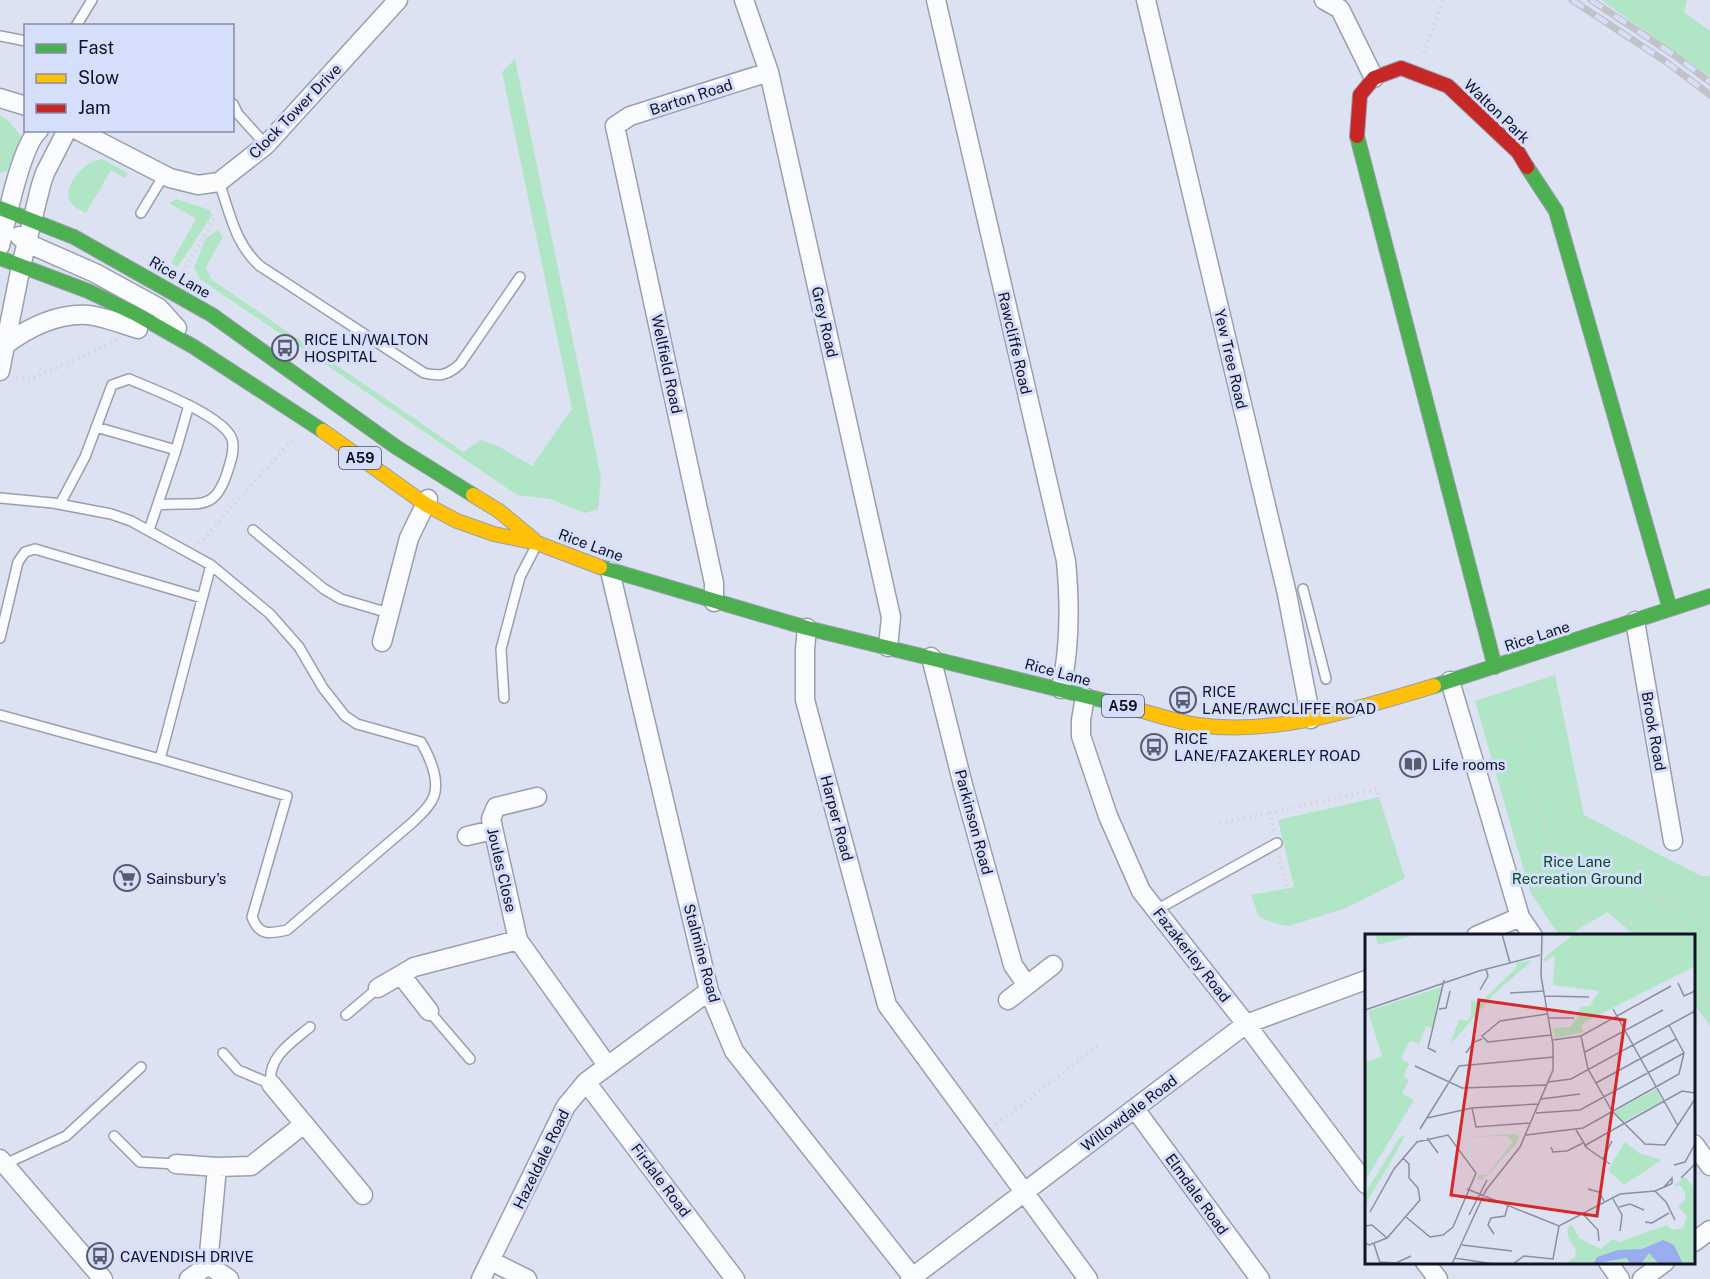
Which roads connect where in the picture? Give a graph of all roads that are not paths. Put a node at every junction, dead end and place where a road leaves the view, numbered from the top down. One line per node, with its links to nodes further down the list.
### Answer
1 (92, 0): 7 (lane)
2 (398, 0): 19 (street, Clock Tower Drive)
3 (744, 0): 10 (street, Grey Road)
4 (936, 0): 61 (street, Rawcliffe Road)
5 (1146, 0): 65 (street, Yew Tree Road)
6 (1324, 0): 11 (street)
7 (77, 24)
8 (0, 36): 9 (lane)
9 (24, 41)
10 (769, 72): 15 (street, Barton Road); 56 (street, Grey Road)
11 (1374, 78): 50 (main road, Walton Park); 58 (main road)
12 (0, 98): 13 (street)
13 (24, 105)
14 (234, 107): 19 (lane)
15 (615, 126): 49 (street, Wellfield Road)
16 (37, 132): 22 (street)
17 (66, 132): 24 (street)
18 (80, 132): 20 (street)
19 (266, 145): 21 (street, Clock Tower Drive)
20 (164, 175): 21 (street); 23 (lane)
21 (219, 183): 29 (lane)
22 (4, 210): 24 (main road, Rice Lane / A59); 25 (street); 26 (street)
23 (141, 213)
24 (32, 219): 26 (street); 36 (main road, Rice Lane / A59)
25 (1, 238): 28 (street)
26 (27, 243): 28 (street); 31 (street)
27 (0, 258): 28 (main road, Rice Lane / A59)
28 (21, 266): 30 (street); 31 (main road, Rice Lane / A59)
29 (520, 277)
30 (4, 345): 31 (street); 32 (street)
31 (194, 348): 39 (main road, Rice Lane / A59)
32 (5, 374)
33 (189, 405): 34 (lane); 35 (lane); 40 (lane)
34 (96, 427): 35 (lane); 38 (lane)
35 (176, 450): 40 (lane)
36 (442, 477): 39 (street); 43 (main road, Rice Lane / A59)
37 (0, 498): 38 (lane)
38 (60, 504): 41 (lane)
39 (425, 504): 43 (main road, Rice Lane / A59); 51 (street)
40 (159, 505): 41 (lane)
41 (149, 530): 44 (lane)
42 (253, 530): 51 (lane)
43 (537, 543): 45 (main road, Rice Lane / A59); 63 (lane)
44 (211, 565): 48 (lane); 66 (lane)
45 (610, 571): 49 (main road, Rice Lane / A59); 82 (street, Stalmine Road)
46 (1303, 589): 59 (lane)
47 (1710, 596): 50 (main road, Rice Lane / A59)
48 (202, 598): 54 (lane); 66 (lane)
49 (714, 602): 53 (main road, Rice Lane / A59)
50 (1670, 609): 52 (main road, Rice Lane / A59)
51 (389, 613): 55 (street)
52 (1635, 621): 58 (main road, Rice Lane / A59); 70 (street, Brook Road)
53 (807, 628): 56 (main road, Rice Lane / A59); 103 (street, Harper Road)
54 (0, 638)
55 (382, 642)
56 (888, 647): 57 (main road, Rice Lane / A59)
57 (931, 657): 61 (main road, Rice Lane / A59); 80 (street, Parkinson Road)
58 (1495, 667): 60 (main road, Rice Lane / A59)
59 (1326, 679)
60 (1450, 681): 65 (main road, Rice Lane / A59); 73 (street)
61 (1061, 689): 62 (main road, Rice Lane / A59)
62 (1085, 697): 65 (main road, Rice Lane / A59); 72 (street, Fazakerley Road)
63 (504, 699)
64 (0, 715): 66 (lane)
65 (1311, 719)
66 (160, 759)
67 (537, 797): 68 (street, Joules Close)
68 (493, 831): 69 (street); 76 (street, Joules Close)
69 (467, 836)
70 (1673, 841)
71 (1276, 843): 72 (lane)
72 (1156, 910): 86 (street, Fazakerley Road)
73 (1520, 917): 74 (street); 75 (street)
74 (1481, 934)
75 (1532, 934)
76 (518, 940): 78 (street); 90 (street, Joules Close)
77 (1053, 965): 80 (street)
78 (401, 975): 81 (street); 84 (street)
79 (1365, 980): 86 (street, Willowdale Road)
80 (1026, 984): 83 (street)
81 (378, 988): 85 (lane)
82 (709, 991): 90 (street, Hazeldale Road); 112 (street, Stalmine Road)
83 (1008, 1000)
84 (429, 1011): 89 (lane)
85 (346, 1015)
86 (1246, 1024): 94 (street, Willowdale Road); 102 (street, Fazakerley Road)
87 (310, 1027): 93 (lane)
88 (223, 1053): 93 (lane)
89 (470, 1059)
90 (607, 1065): 92 (street, Hazeldale Road)
91 (141, 1067): 98 (lane)
92 (586, 1082): 107 (street, Hazeldale Road); 118 (street, Firdale Road)
93 (272, 1084): 95 (street)
94 (1135, 1109): 103 (street, Willowdale Road); 120 (street, Elmdale Road)
95 (304, 1124): 101 (street); 104 (street)
96 (114, 1136): 99 (lane)
97 (1695, 1145): 100 (street)
98 (2, 1161): 113 (street)
99 (176, 1164): 101 (street)
100 (1710, 1166)
101 (217, 1167): 111 (street)
102 (1365, 1183)
103 (1023, 1192): 112 (street, Willowdale Road); 119 (street)
104 (363, 1195)
105 (1710, 1230): 106 (street)
106 (1695, 1241)
107 (491, 1262): 116 (street, Hazeldale Road); 117 (street)
108 (1426, 1264): 121 (street)
109 (1609, 1264): 122 (street)
110 (1664, 1264): 123 (street)
111 (208, 1265): 114 (street); 115 (street)
112 (912, 1278)
113 (103, 1279)
114 (189, 1279)
115 (229, 1279)
116 (481, 1279)
117 (526, 1279)
118 (735, 1279)
119 (1089, 1279)
120 (1260, 1279)
121 (1438, 1279)
122 (1620, 1279)
123 (1642, 1279)

